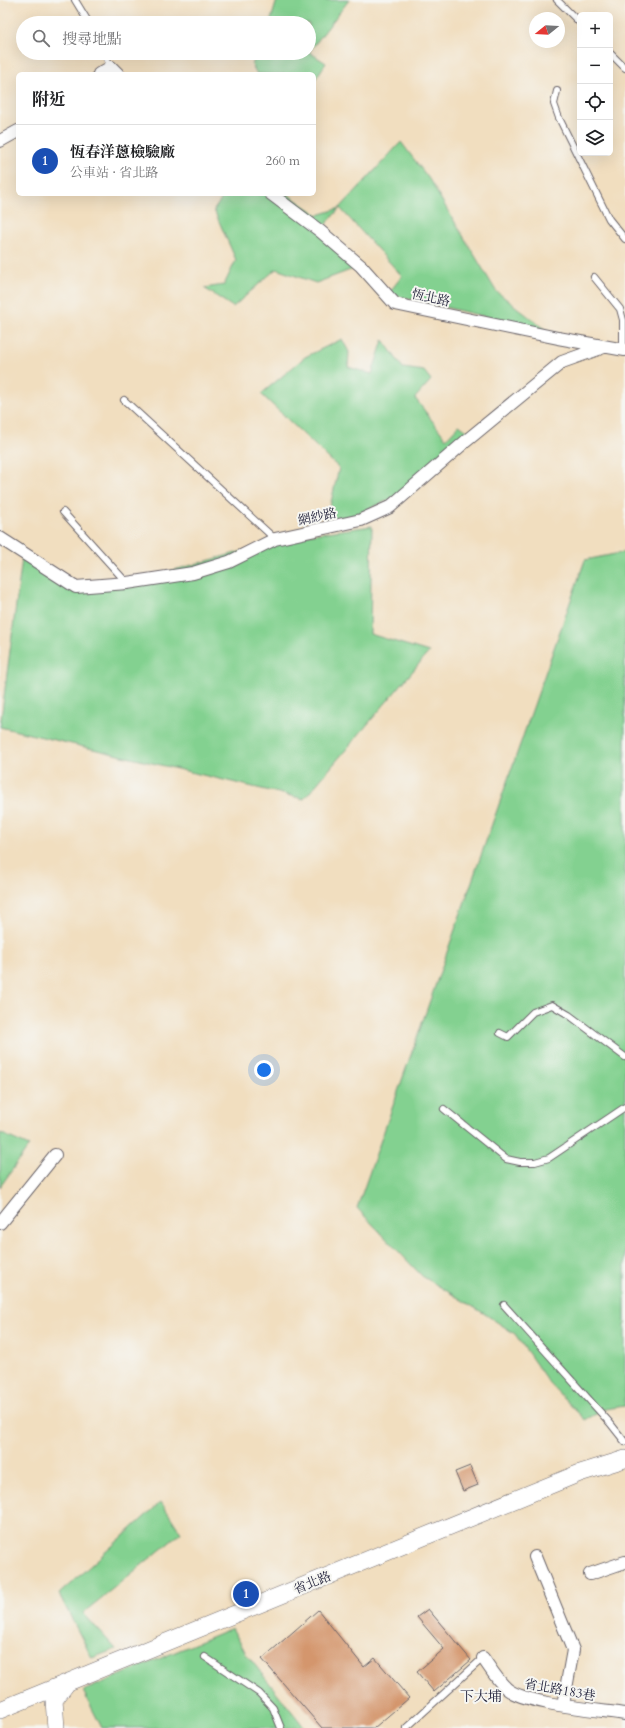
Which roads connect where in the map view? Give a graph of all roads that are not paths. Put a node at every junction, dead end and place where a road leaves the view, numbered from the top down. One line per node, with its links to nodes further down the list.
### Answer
1 (75, 0): 3 (lane)
2 (557, 0): 4 (lane)
3 (85, 16)
4 (577, 20)
5 (613, 56): 7 (lane)
6 (108, 60): 8 (lane)
7 (625, 68)
8 (114, 70)
9 (557, 91): 13 (lane)
10 (16, 132): 11 (street)
11 (0, 141)
12 (273, 196): 15 (street, 恆北路)
13 (625, 239)
14 (594, 277): 16 (lane)
15 (604, 347): 16 (street, 恆北路); 20 (street, 網紗路)
16 (624, 349)
17 (124, 400): 20 (lane)
18 (63, 512): 21 (lane)
19 (0, 538): 21 (street, 網紗路)
20 (275, 539): 21 (street, 網紗路)
21 (127, 583)
22 (500, 1033): 23 (lane)
23 (625, 1057)
24 (625, 1107): 25 (lane)
25 (444, 1109)
26 (55, 1155): 27 (street)
27 (0, 1223)
28 (504, 1305): 29 (lane)
29 (625, 1442)
30 (625, 1459): 36 (main road, 省北路)
31 (535, 1557): 37 (street)
32 (625, 1562): 33 (street)
33 (590, 1574)
34 (205, 1657): 41 (lane)
35 (483, 1658): 37 (street, 省北路183巷); 42 (lane)
36 (67, 1683): 38 (main road, 省北路); 40 (main road)
37 (563, 1705): 39 (street, 省北路183巷)
38 (0, 1710)
39 (625, 1714)
40 (56, 1728)
41 (281, 1728)
42 (406, 1728)

